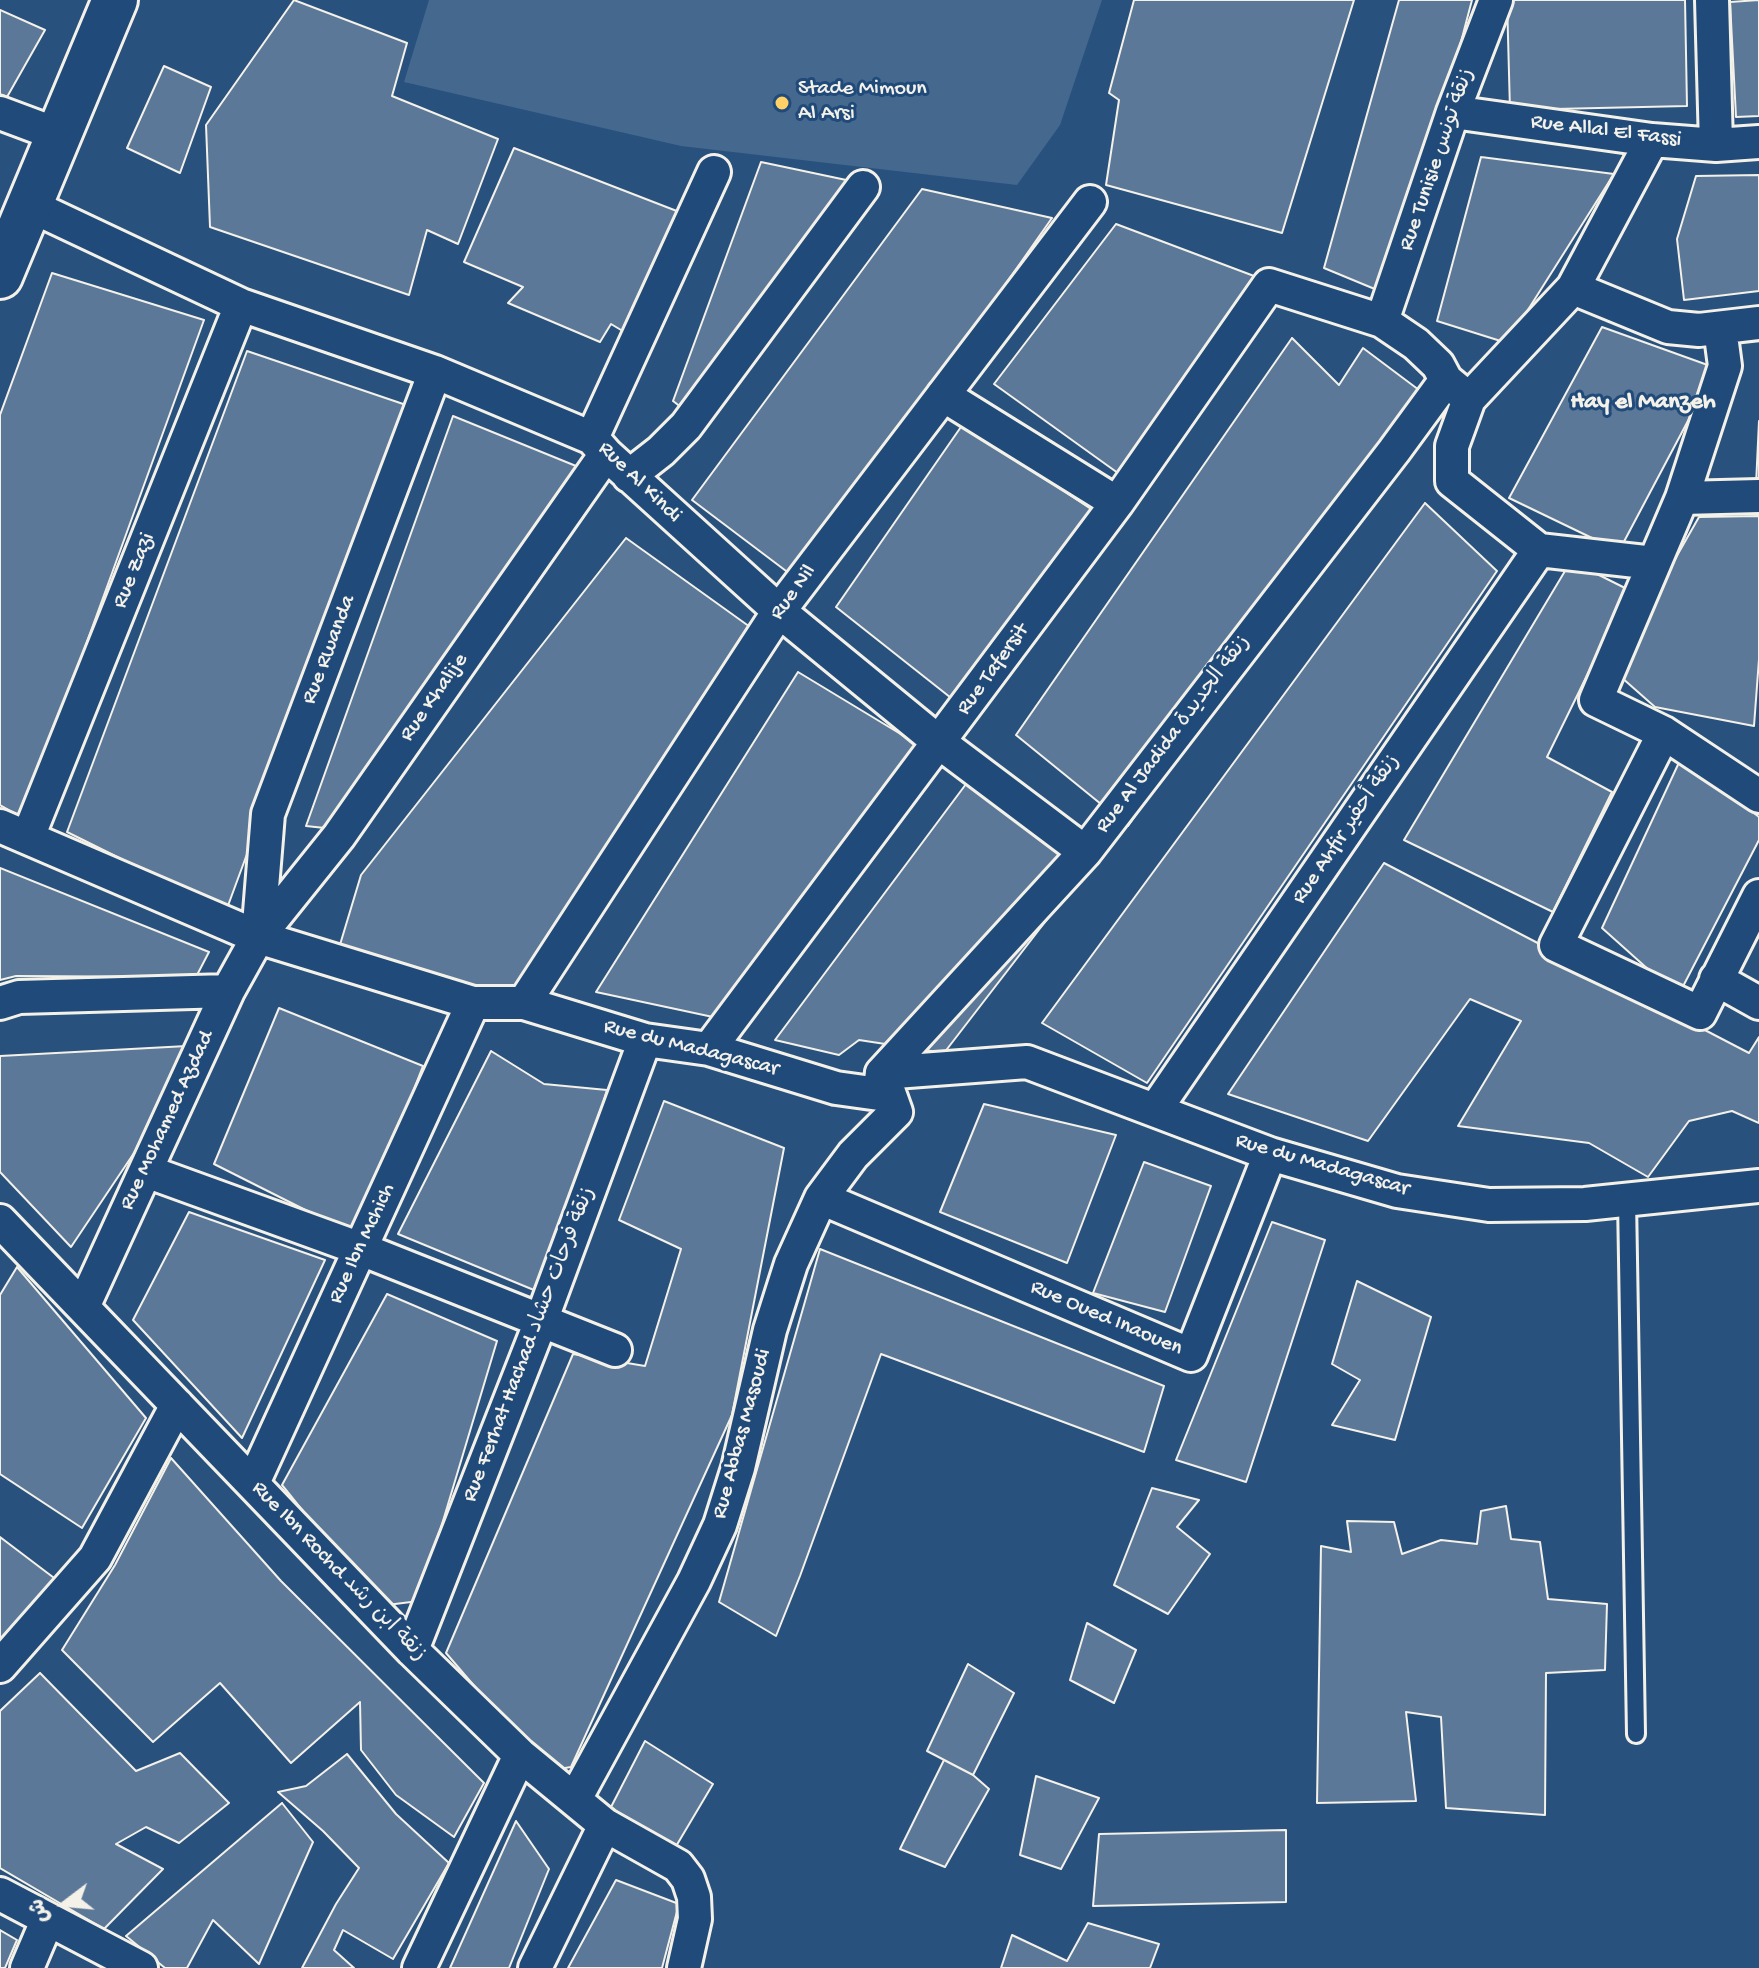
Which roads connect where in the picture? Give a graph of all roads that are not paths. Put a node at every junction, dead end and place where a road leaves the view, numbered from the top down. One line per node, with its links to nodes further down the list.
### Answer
1 (1496, 0): 4 (street, Rue Tunisie زنقة تونس)
2 (1712, 0): 9 (street)
3 (111, 1): 6 (street)
4 (1453, 112): 7 (street, Rue Allal El Fassi); 17 (street, Rue Tunisie زنقة تونس)
5 (0, 113): 6 (street)
6 (59, 135): 13 (street)
7 (1652, 140): 9 (street, Rue Allal El Fassi); 15 (street)
8 (1759, 142): 9 (street, Rue Allal El Fassi)
9 (1716, 145)
10 (714, 172): 23 (street, Rue Khalije)
11 (863, 187): 24 (street)
12 (1090, 202): 22 (street, Rue Nil)
13 (29, 205): 14 (street); 16 (street, Rue Al Kindi)
14 (0, 276)
15 (1573, 288): 19 (street); 21 (street)
16 (241, 305): 20 (street, Rue Al Kindi); 34 (street, Rue Zazi)
17 (1382, 321): 21 (street); 27 (street, Rue Tafersit)
18 (1759, 323): 19 (street)
19 (1720, 328): 26 (street)
20 (435, 372): 23 (street, Rue Al Kindi); 37 (street, Rue Rwanda)
21 (1457, 390): 28 (street); 35 (street, Rue Al Jadida زنقة الجديدة)
22 (943, 395): 27 (street); 30 (street, Rue Nil)
23 (599, 446): 24 (street, Rue Al Kindi); 37 (street, Rue Khalije)
24 (629, 476): 30 (street, Rue Al Kindi)
25 (1759, 496): 26 (street)
26 (1682, 498): 29 (street)
27 (1117, 503): 32 (street, Rue Tafersit)
28 (1539, 550): 29 (street); 47 (street, Rue Ahfir زنقة أحفير)
29 (1654, 563): 31 (street)
30 (779, 611): 32 (street, Rue Al Kindi); 42 (street, Rue Nil)
31 (1664, 733): 33 (street); 38 (street)
32 (940, 743): 35 (street, Rue Al Kindi); 45 (street, Rue Tafersit)
33 (1759, 796)
34 (14, 832): 37 (street, Rue du Madagascar)
35 (1085, 852): 46 (street, Rue Al Jadida زنقة الجديدة)
36 (1759, 896): 38 (street)
37 (258, 937): 39 (street, Rue Mohamed Azdad); 41 (street, Rue du Madagascar)
38 (1716, 979): 43 (street)
39 (228, 991): 40 (street); 49 (street, Rue Mohamed Azdad)
40 (0, 1003)
41 (473, 1003): 42 (street, Rue du Madagascar); 54 (street, Rue Ibn Mchich)
42 (524, 1003): 44 (street, Rue du Madagascar)
43 (1759, 1003)
44 (645, 1040): 45 (street, Rue du Madagascar); 56 (street, Rue Ferhat Hachad زنقة فرحات حشاد)
45 (709, 1049): 46 (street, Rue du Madagascar)
46 (882, 1073): 47 (street, Rue du Madagascar); 51 (street, Rue Abbas Masoudi)
47 (1155, 1110): 48 (street, Rue du Madagascar)
48 (1270, 1154): 51 (street, Rue Oued Inaouen); 52 (street, Rue du Madagascar)
49 (146, 1171): 54 (street); 55 (street, Rue Mohamed Azdad)
50 (1759, 1186): 52 (street, Rue du Madagascar)
51 (821, 1198): 64 (street, Rue Abbas Masoudi)
52 (1627, 1200): 62 (lane)
53 (5, 1236): 55 (street, Rue Ibn Rochd زنقة ابن رشد)
54 (361, 1249): 56 (street); 59 (street, Rue Ibn Mchich)
55 (83, 1307): 58 (street, Rue Ibn Rochd زنقة ابن رشد)
56 (541, 1321): 57 (street); 60 (street, Rue Ferhat Hachad زنقة فرحات حشاد)
57 (615, 1350)
58 (177, 1405): 59 (street, Rue Ibn Rochd زنقة ابن رشد); 61 (street)
59 (253, 1483): 60 (street, Rue Ibn Rochd زنقة ابن رشد)
60 (412, 1650): 63 (street, Rue Ibn Rochd زنقة ابن رشد)
61 (0, 1666)
62 (1636, 1734)
63 (520, 1755): 64 (street, Rue Ibn Rochd زنقة ابن رشد); 70 (street)
64 (575, 1799): 65 (street, Rue Ibn Rochd زنقة ابن رشد)
65 (605, 1825): 71 (street); 72 (street, Rue Ibn Rochd زنقة ابن رشد)
66 (0, 1894): 67 (street)
67 (47, 1921): 68 (street); 69 (street)
68 (27, 1968)
69 (141, 1968)
70 (419, 1968)
71 (535, 1968)
72 (684, 1968)

